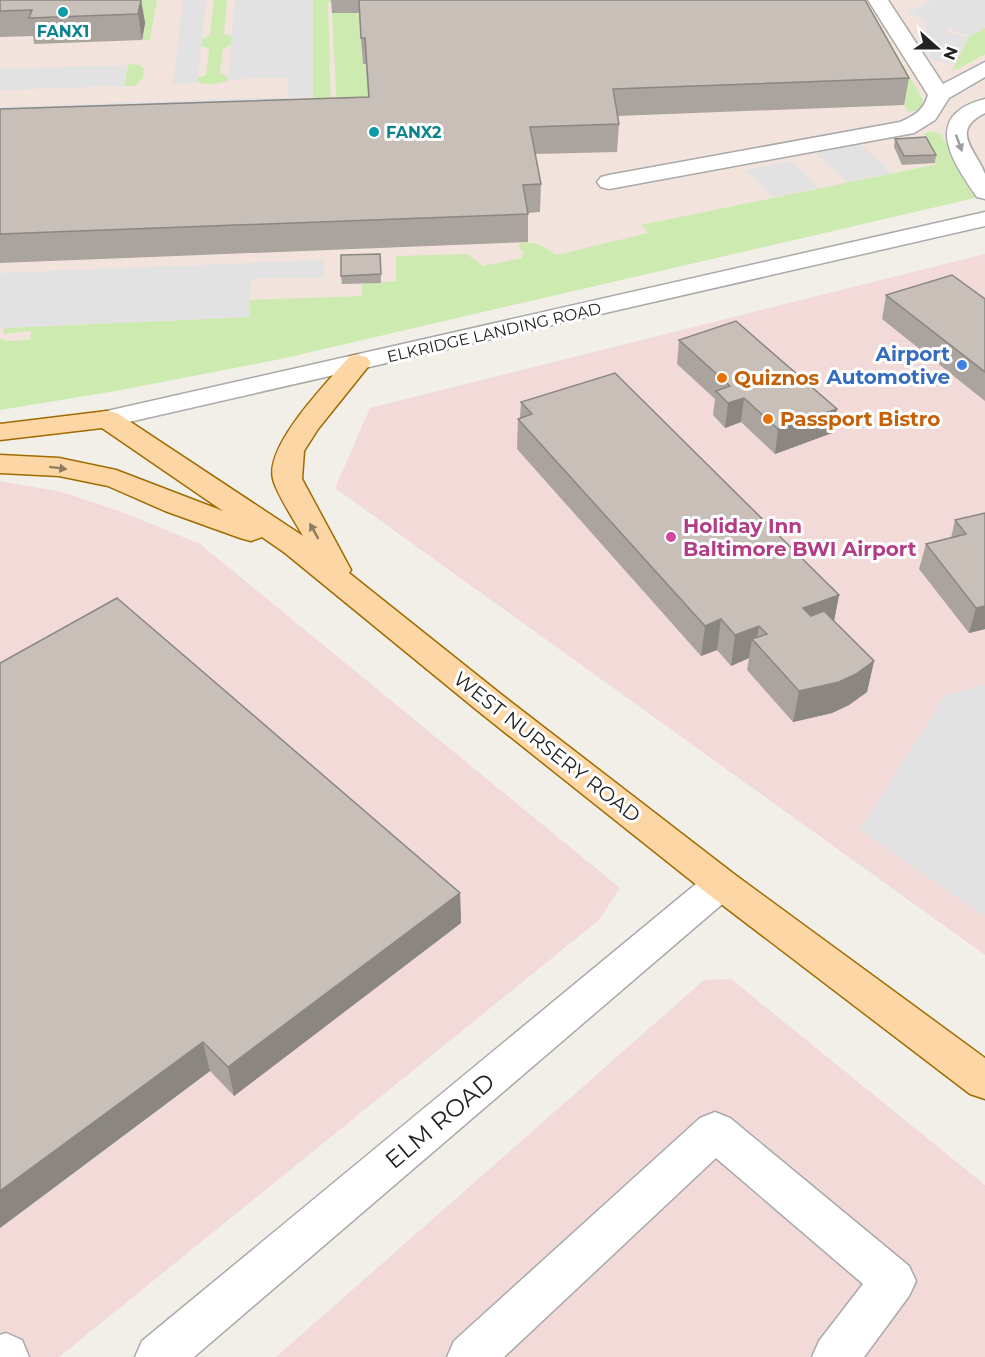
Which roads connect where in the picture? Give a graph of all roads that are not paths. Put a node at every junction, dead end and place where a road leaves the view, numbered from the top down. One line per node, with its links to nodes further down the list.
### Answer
1 (878, 0): 3 (street)
2 (985, 68): 3 (street)
3 (939, 94): 5 (street)
4 (985, 105): 6 (street, one-way to 6)
5 (609, 182)
6 (985, 192)
7 (985, 219): 8 (street, ELKRIDGE LANDING ROAD)
8 (358, 363): 9 (street, ELKRIDGE LANDING ROAD); 13 (main road, one-way to 8)
9 (107, 418): 10 (main road, ELKRIDGE LANDING ROAD); 12 (main road, WEST NURSERY ROAD)
10 (0, 432)
11 (0, 464): 12 (main road, one-way to 12)
12 (296, 546): 13 (main road, WEST NURSERY ROAD)
13 (342, 582): 14 (main road, WEST NURSERY ROAD)
14 (721, 884): 15 (main road, WEST NURSERY ROAD); 16 (street, ELM ROAD)
15 (985, 1081)
16 (158, 1357)
17 (470, 1357): 18 (street)
18 (835, 1357)

